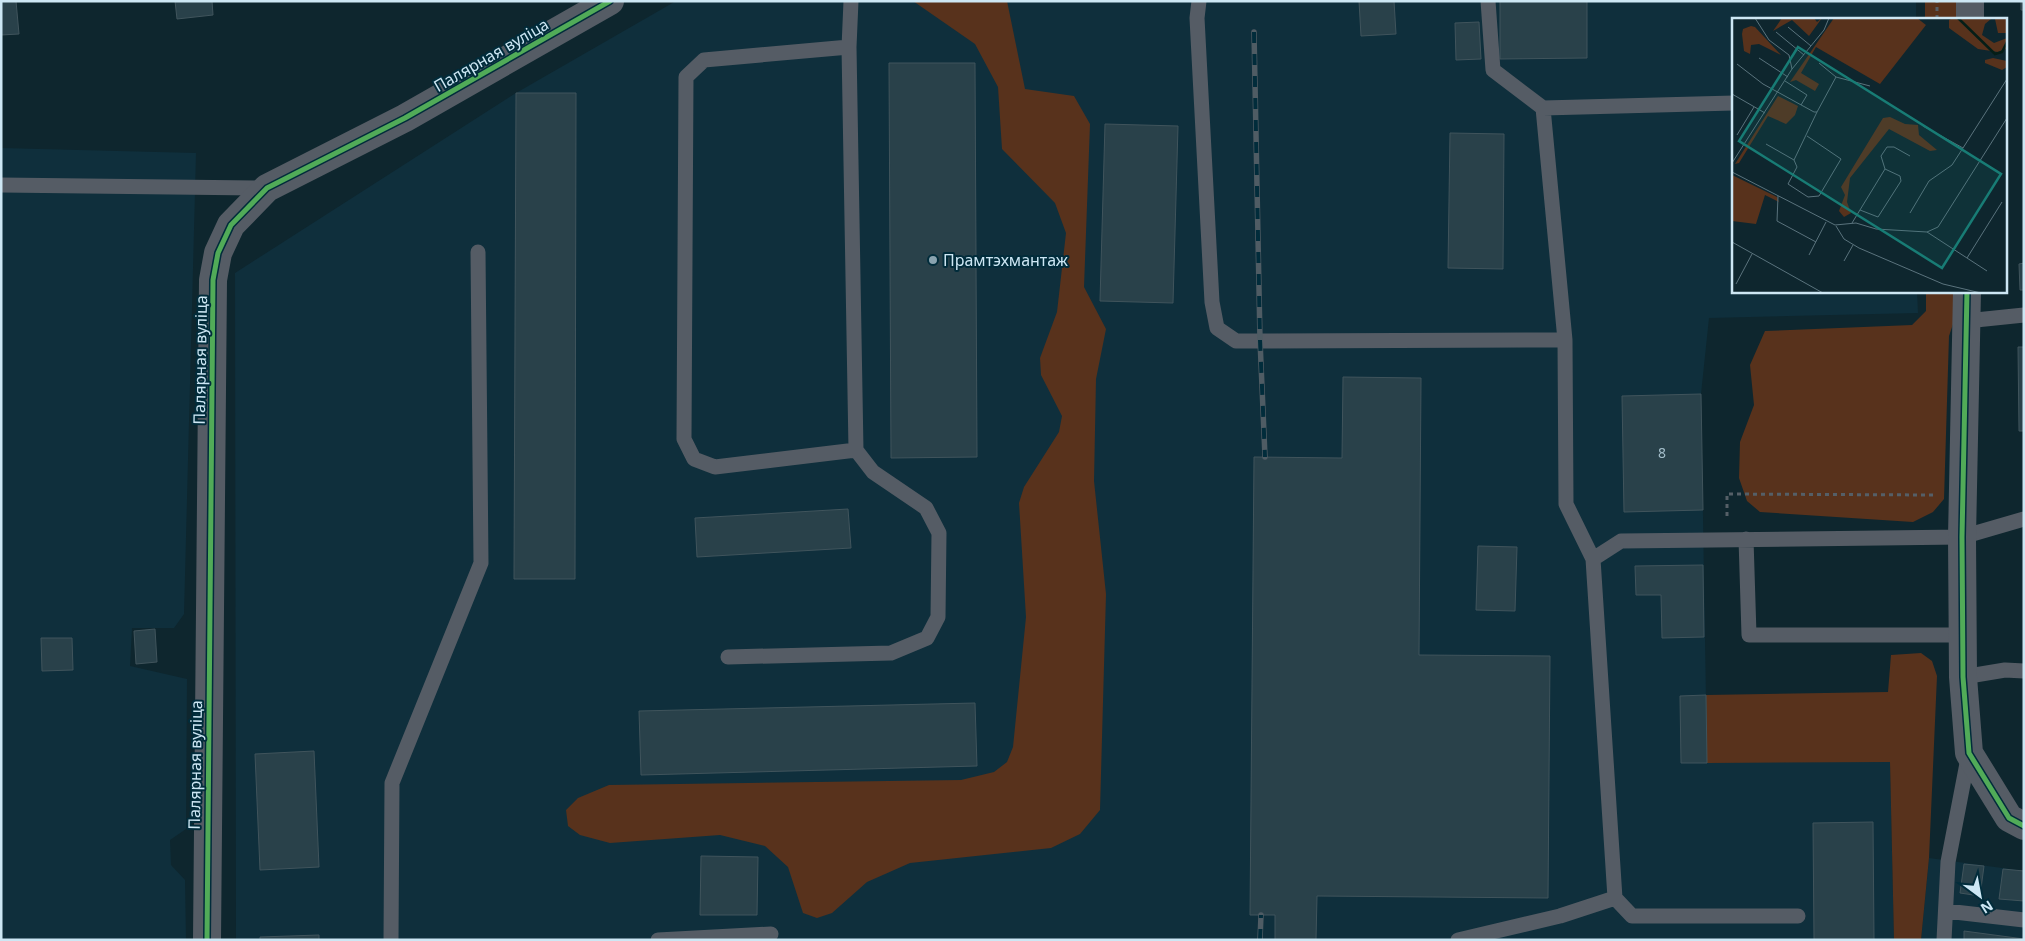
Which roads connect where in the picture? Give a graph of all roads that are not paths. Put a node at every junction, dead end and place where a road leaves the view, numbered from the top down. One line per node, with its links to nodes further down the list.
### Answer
1 (610, 1): 11 (street, Палярная вуліца)
2 (851, 1): 7 (lane)
3 (1199, 1): 16 (lane)
4 (1488, 1): 9 (lane)
5 (1970, 1): 6 (street)
6 (1970, 18)
7 (849, 47): 17 (lane); 17 (lane)
8 (1732, 103): 9 (lane)
9 (1543, 108): 16 (lane)
10 (1, 185): 11 (lane)
11 (267, 188): 33 (street, Палярная вуліца)
12 (478, 252): 34 (lane)
13 (1966, 292): 15 (street)
14 (2024, 316): 15 (lane)
15 (1966, 321): 19 (street)
16 (1565, 340): 21 (lane)
17 (856, 450): 23 (lane)
18 (2024, 519): 19 (lane)
19 (1962, 538): 20 (lane); 22 (street)
20 (1746, 539): 21 (lane); 22 (lane)
21 (1594, 559): 28 (lane)
22 (1963, 635): 25 (street)
23 (728, 657)
24 (2024, 671): 25 (lane)
25 (1963, 677): 26 (street)
26 (1969, 753): 27 (street); 29 (lane)
27 (2024, 826)
28 (1616, 898): 30 (lane); 36 (lane)
29 (1946, 912): 31 (lane); 37 (lane)
30 (1798, 916)
31 (2024, 920)
32 (771, 934): 35 (lane)
33 (207, 940)
34 (391, 940)
35 (658, 940)
36 (1458, 940)
37 (1944, 940)

